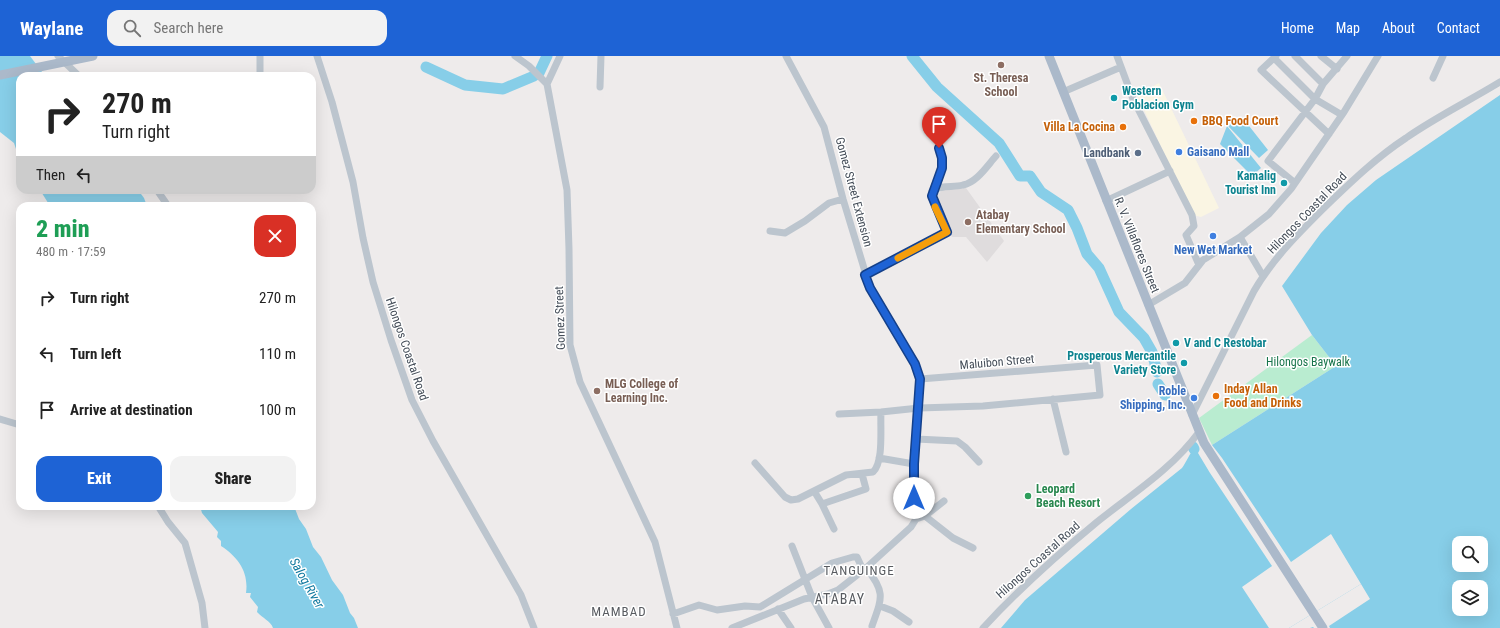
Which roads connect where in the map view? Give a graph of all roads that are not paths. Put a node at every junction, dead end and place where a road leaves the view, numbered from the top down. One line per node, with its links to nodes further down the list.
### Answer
1 (58, 56): 19 (street)
2 (93, 56): 21 (main road, bridge)
3 (260, 56): 20 (street)
4 (317, 56): 79 (street, Hilongos Coastal Road)
5 (515, 56): 24 (street)
6 (560, 56): 24 (street)
7 (601, 56): 26 (street)
8 (786, 56): 37 (street, Gomez Street Extension)
9 (1049, 56): 27 (main road, R. V. Villaflores Street)
10 (1295, 56): 25 (street)
11 (1321, 56): 18 (street)
12 (1347, 56): 18 (street)
13 (1378, 56): 30 (street)
14 (1443, 56): 22 (street)
15 (1118, 57): 17 (street)
16 (1275, 57): 28 (street); 29 (street)
17 (1120, 66): 27 (street); 34 (street)
18 (1337, 69): 25 (street)
19 (75, 72)
20 (260, 72)
21 (0, 75)
22 (1433, 78)
23 (1500, 82): 43 (street, Hilongos Coastal Road)
24 (547, 84): 75 (street, Gomez Street)
25 (1323, 84): 28 (street)
26 (600, 87)
27 (1063, 92): 38 (main road, R. V. Villaflores Street)
28 (1315, 99): 29 (street); 30 (street)
29 (1305, 111): 31 (street); 35 (street)
30 (1342, 115): 31 (street)
31 (1329, 134): 35 (street)
32 (939, 148): 36 (street)
33 (996, 156): 36 (street)
34 (1170, 171): 38 (street); 41 (street)
35 (1295, 183): 40 (street)
36 (932, 191): 42 (street)
37 (843, 199): 39 (street); 42 (street, Gomez Street Extension)
38 (1106, 201): 44 (main road, R. V. Villaflores Street)
39 (770, 231)
40 (1240, 237): 41 (street); 43 (street)
41 (1199, 265): 44 (street)
42 (865, 275): 45 (street, Gomez Street Extension)
43 (1263, 276): 50 (street, Hilongos Coastal Road)
44 (1148, 305): 50 (main road, R. V. Villaflores Street)
45 (920, 379): 46 (street, Maluibon Street); 47 (street, Gomez Street Extension)
46 (1053, 399): 47 (street); 55 (street)
47 (919, 408): 48 (street); 54 (street, Gomez Street Extension)
48 (881, 412): 49 (street); 56 (street)
49 (839, 414)
50 (1192, 416): 53 (main road, R. V. Villaflores Street)
51 (0, 419): 52 (street)
52 (16, 424)
53 (1199, 432): 84 (street, Hilongos Coastal Road); 85 (main road, R. V. Villaflores Street)
54 (916, 439): 57 (street); 59 (street, Gomez Street Extension)
55 (1066, 452)
56 (879, 458): 59 (street); 60 (street)
57 (979, 462)
58 (755, 463): 61 (street)
59 (914, 464): 66 (street, Gomez Street Extension)
60 (862, 474): 61 (street); 63 (street)
61 (814, 491): 63 (street)
62 (944, 501): 65 (street)
63 (822, 504): 67 (street)
64 (160, 510): 78 (street)
65 (925, 516): 66 (street); 69 (street)
66 (916, 519): 70 (street)
67 (834, 529)
68 (792, 546): 71 (street)
69 (973, 548)
70 (864, 569): 71 (street); 72 (street); 73 (street)
71 (805, 581): 72 (street); 75 (street)
72 (812, 597): 74 (street); 83 (street)
73 (880, 606): 76 (street); 77 (street)
74 (778, 609): 81 (street); 82 (street)
75 (673, 614): 80 (street, Gomez Street)
76 (909, 622)
77 (872, 626)
78 (205, 628)
79 (534, 628)
80 (677, 628)
81 (732, 628)
82 (791, 628)
83 (829, 628)
84 (983, 628)
85 (1322, 628)

